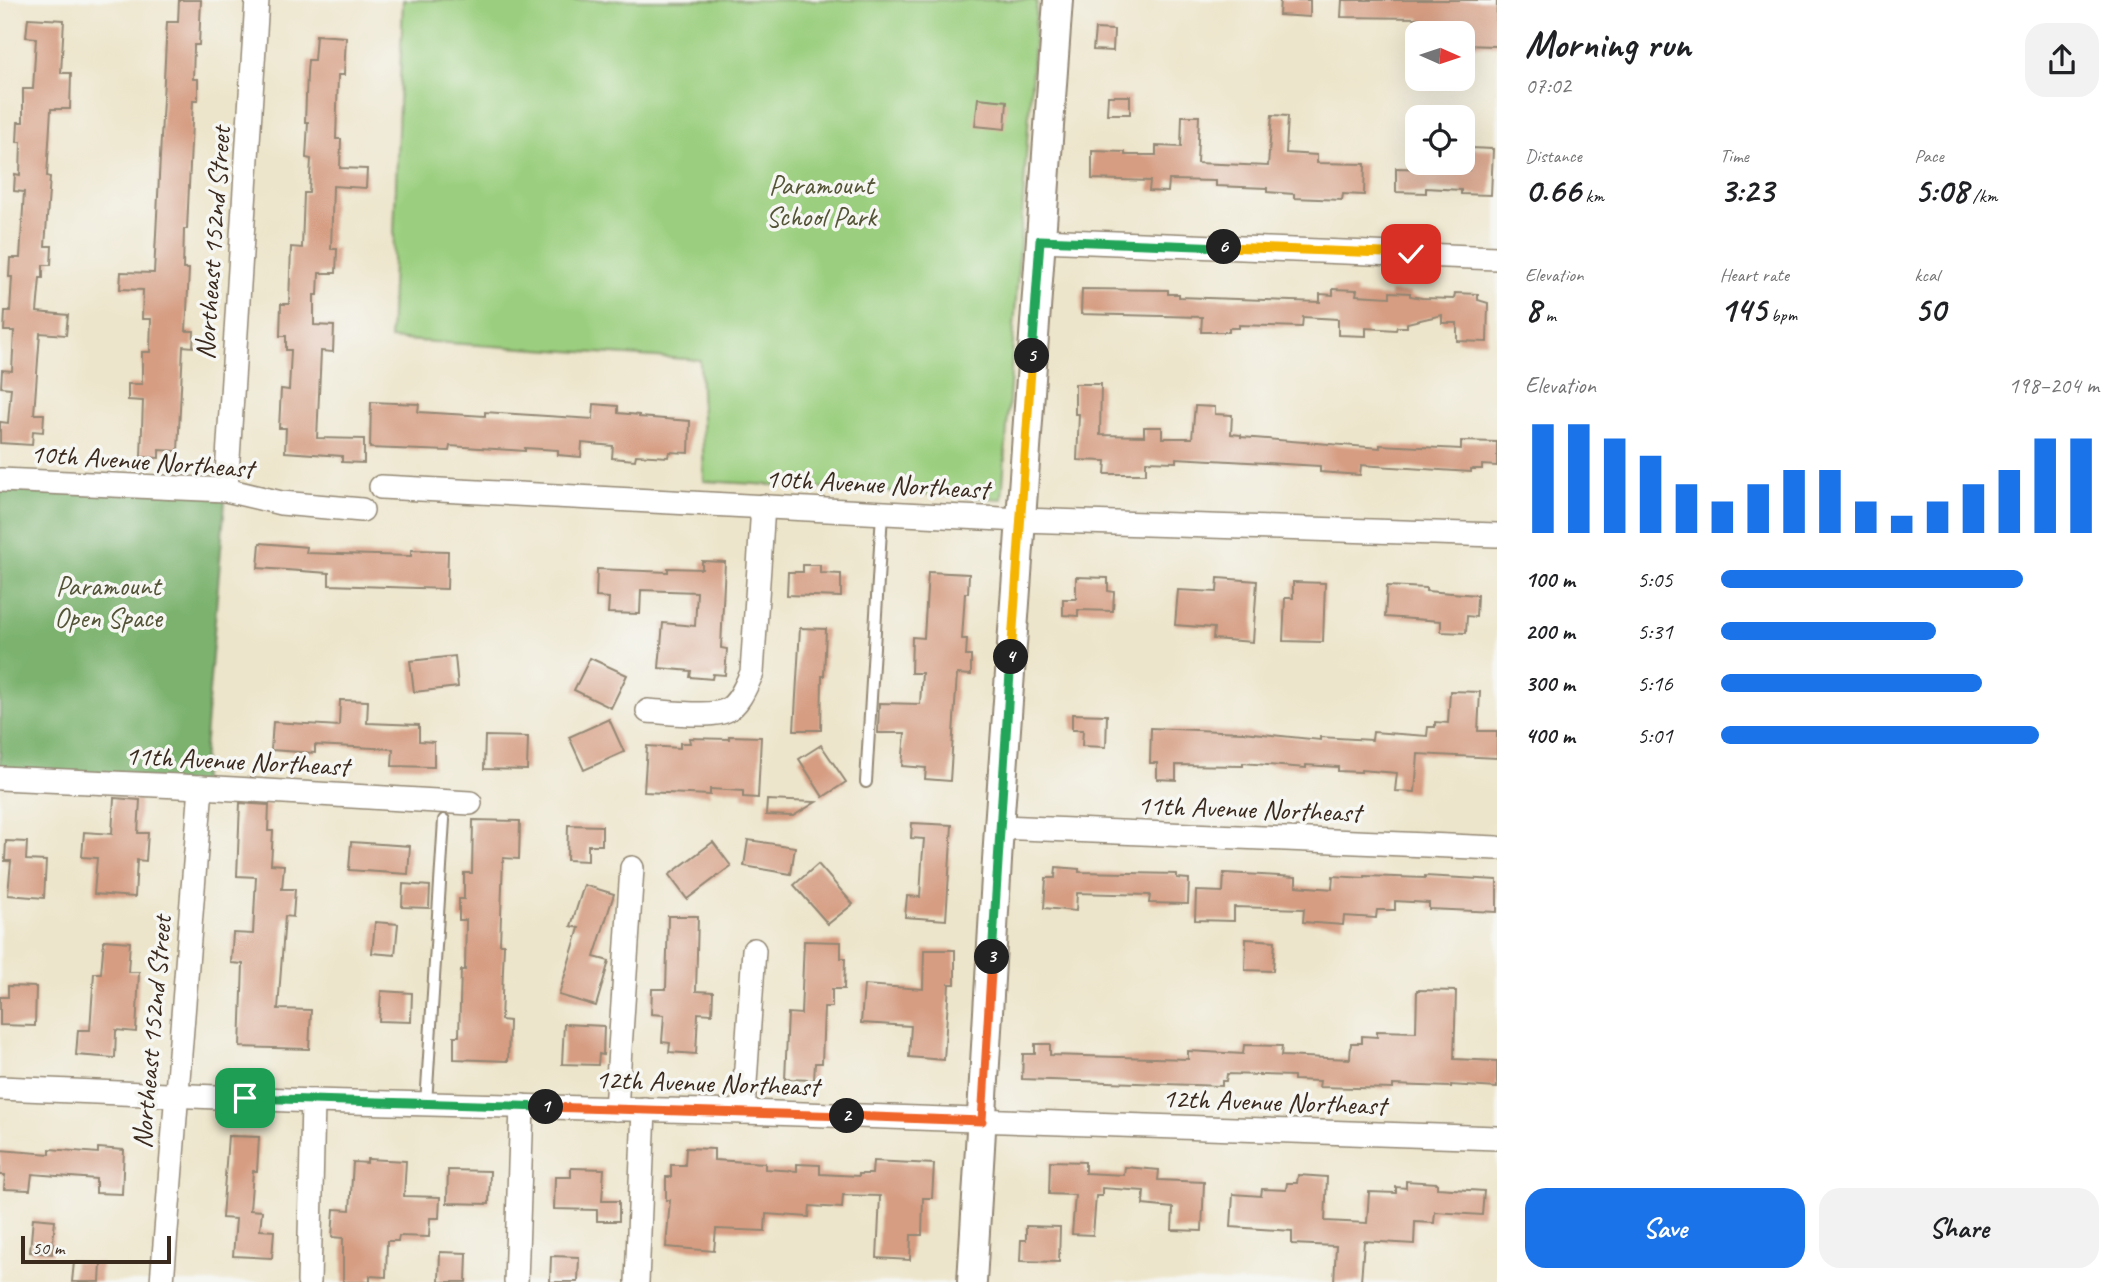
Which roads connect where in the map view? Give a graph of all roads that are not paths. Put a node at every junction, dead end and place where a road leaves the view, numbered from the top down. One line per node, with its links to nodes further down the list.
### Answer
1 (257, 0): 7 (street, Northeast 152nd Street)
2 (1058, 0): 3 (street)
3 (1040, 240): 4 (street); 11 (street)
4 (1497, 258)
5 (0, 480): 7 (street, 10th Avenue Northeast)
6 (381, 487): 8 (street, 10th Avenue Northeast)
7 (226, 490): 9 (street, 10th Avenue Northeast)
8 (762, 506): 10 (street, 10th Avenue Northeast); 13 (street)
9 (362, 510)
10 (882, 513): 11 (street, 10th Avenue Northeast); 15 (lane)
11 (1021, 520): 12 (street, 10th Avenue Northeast); 19 (street)
12 (1497, 536)
13 (648, 711)
14 (0, 779): 16 (street, 11th Avenue Northeast)
15 (866, 782)
16 (201, 787): 17 (street, 11th Avenue Northeast); 24 (street, Northeast 152nd Street)
17 (470, 803)
18 (444, 820): 26 (lane)
19 (999, 827): 20 (street, 11th Avenue Northeast); 31 (street)
20 (1497, 848)
21 (632, 868): 28 (street)
22 (754, 950): 30 (street)
23 (0, 1088): 24 (street, 12th Avenue Northeast)
24 (177, 1095): 25 (street, 12th Avenue Northeast); 33 (street, Northeast 152nd Street)
25 (313, 1101): 26 (street, 12th Avenue Northeast); 34 (street)
26 (426, 1104): 27 (street, 12th Avenue Northeast)
27 (522, 1106): 28 (street, 12th Avenue Northeast); 35 (street)
28 (616, 1109): 29 (street, 12th Avenue Northeast)
29 (643, 1110): 30 (street, 12th Avenue Northeast); 36 (street)
30 (743, 1112): 31 (street, 12th Avenue Northeast)
31 (982, 1121): 32 (street, 12th Avenue Northeast); 37 (street)
32 (1497, 1138)
33 (162, 1282)
34 (309, 1282)
35 (516, 1282)
36 (637, 1282)
37 (972, 1282)

